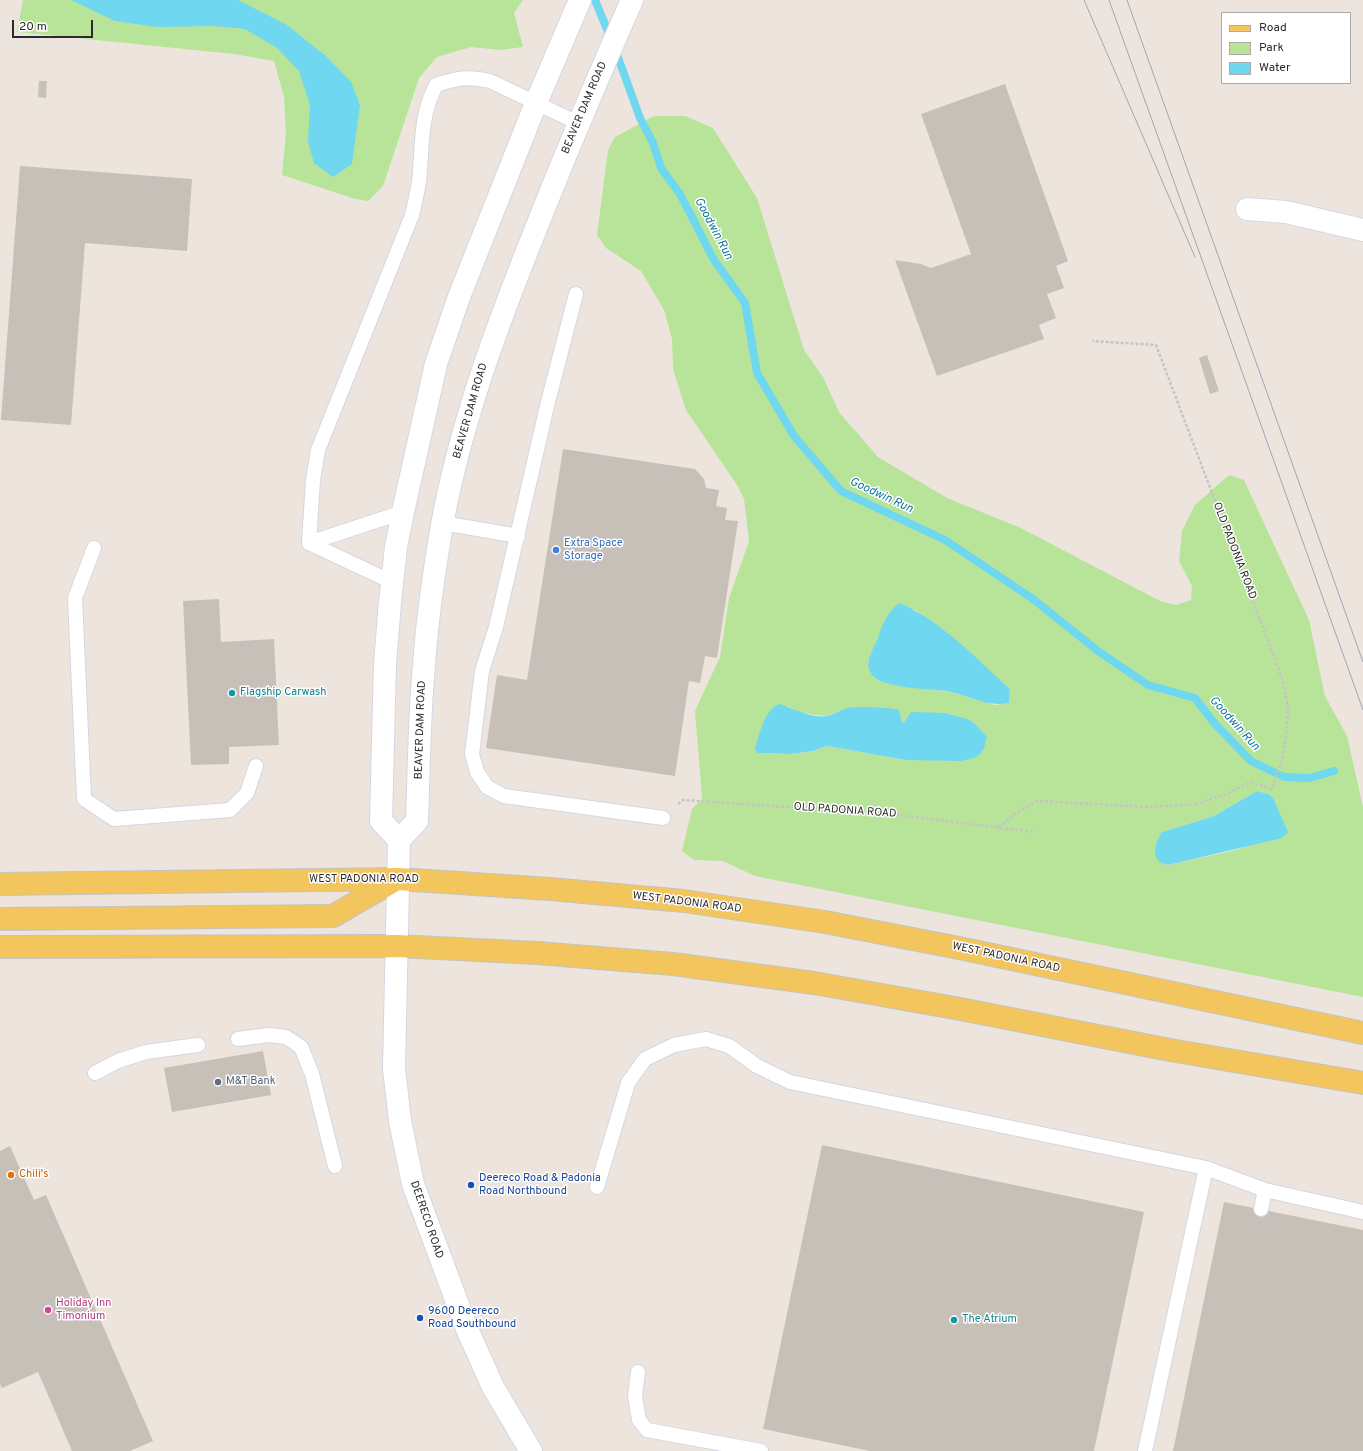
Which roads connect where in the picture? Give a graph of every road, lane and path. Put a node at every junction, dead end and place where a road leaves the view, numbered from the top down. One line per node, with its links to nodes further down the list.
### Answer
1 (580, 0): 3 (main road)
2 (632, 0): 4 (main road, BEAVER DAM ROAD)
3 (536, 103): 4 (lane); 9 (main road); 12 (lane)
4 (578, 123): 10 (main road, BEAVER DAM ROAD)
5 (1247, 208): 6 (main road)
6 (1363, 230)
7 (576, 294): 11 (lane)
8 (1092, 341): 17 (path, OLD PADONIA ROAD)
9 (403, 512): 12 (lane); 14 (main road)
10 (443, 523): 11 (lane); 19 (main road, BEAVER DAM ROAD)
11 (518, 536): 16 (lane)
12 (309, 543): 14 (lane)
13 (94, 548): 15 (lane)
14 (392, 582): 19 (main road)
15 (256, 766)
16 (663, 818): 17 (path, OLD PADONIA ROAD)
17 (998, 827): 18 (path, OLD PADONIA ROAD)
18 (1034, 832)
19 (399, 840): 20 (main road)
20 (398, 879): 21 (main road, WEST PADONIA ROAD); 22 (main road); 23 (main road); 25 (main road, WEST PADONIA ROAD)
21 (0, 884)
22 (0, 920)
23 (397, 946): 24 (main road); 29 (main road); 37 (main road, DEERECO ROAD)
24 (0, 947)
25 (1363, 1033)
26 (238, 1039): 30 (lane)
27 (198, 1045): 28 (lane)
28 (96, 1073)
29 (1363, 1083)
30 (335, 1166)
31 (1206, 1168): 32 (lane); 33 (lane); 39 (lane)
32 (598, 1187)
33 (1264, 1190): 34 (lane); 35 (lane)
34 (1261, 1209)
35 (1363, 1212)
36 (638, 1372): 38 (lane)
37 (531, 1451)
38 (761, 1451)
39 (1145, 1451)

